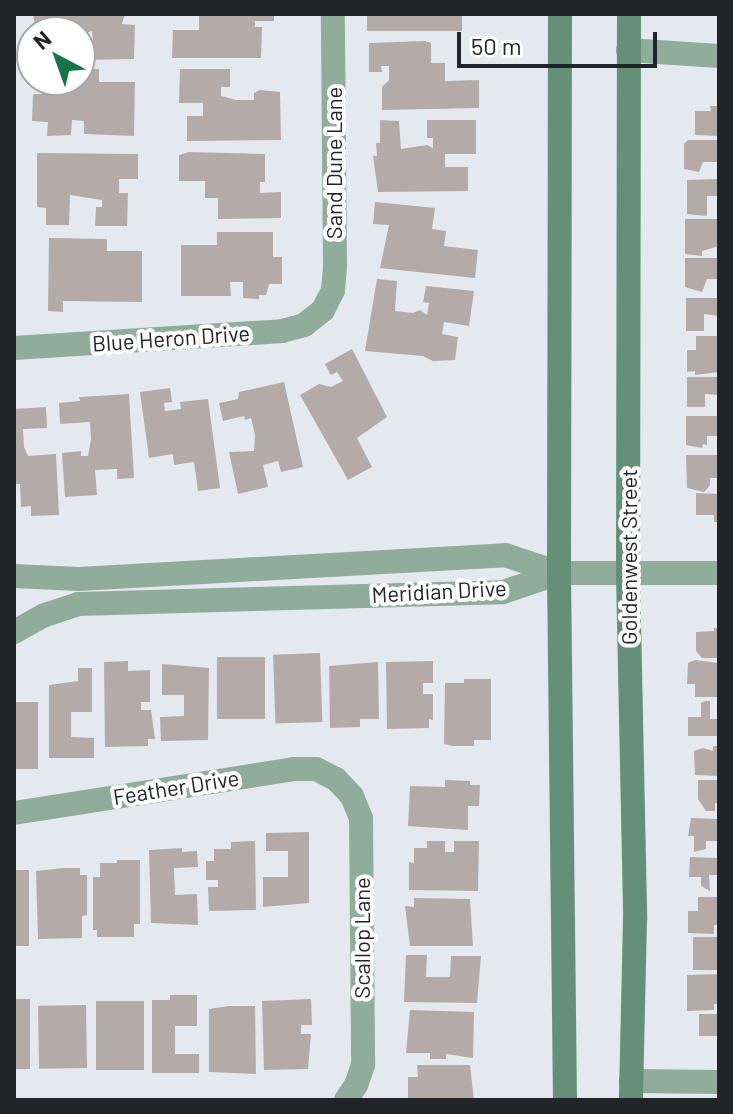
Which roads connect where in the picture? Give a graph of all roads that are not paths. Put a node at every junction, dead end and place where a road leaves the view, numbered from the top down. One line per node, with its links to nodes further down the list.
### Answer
1 (333, 14): 6 (street, Sand Dune Lane)
2 (560, 14): 8 (main road)
3 (629, 14): 4 (main road, Goldenwest Street)
4 (628, 50): 5 (street); 10 (main road, Goldenwest Street)
5 (719, 56)
6 (323, 310): 7 (street, Blue Heron Drive)
7 (14, 348)
8 (559, 573): 10 (street); 11 (street, Meridian Drive); 12 (street, Meridian Drive); 18 (main road)
9 (719, 573): 10 (street)
10 (628, 574): 16 (main road, Goldenwest Street)
11 (14, 576)
12 (14, 632)
13 (336, 779): 14 (street, Feather Drive); 17 (street, Scallop Lane)
14 (14, 813)
15 (719, 1082): 16 (street)
16 (631, 1090)
17 (346, 1100)
18 (565, 1100)

